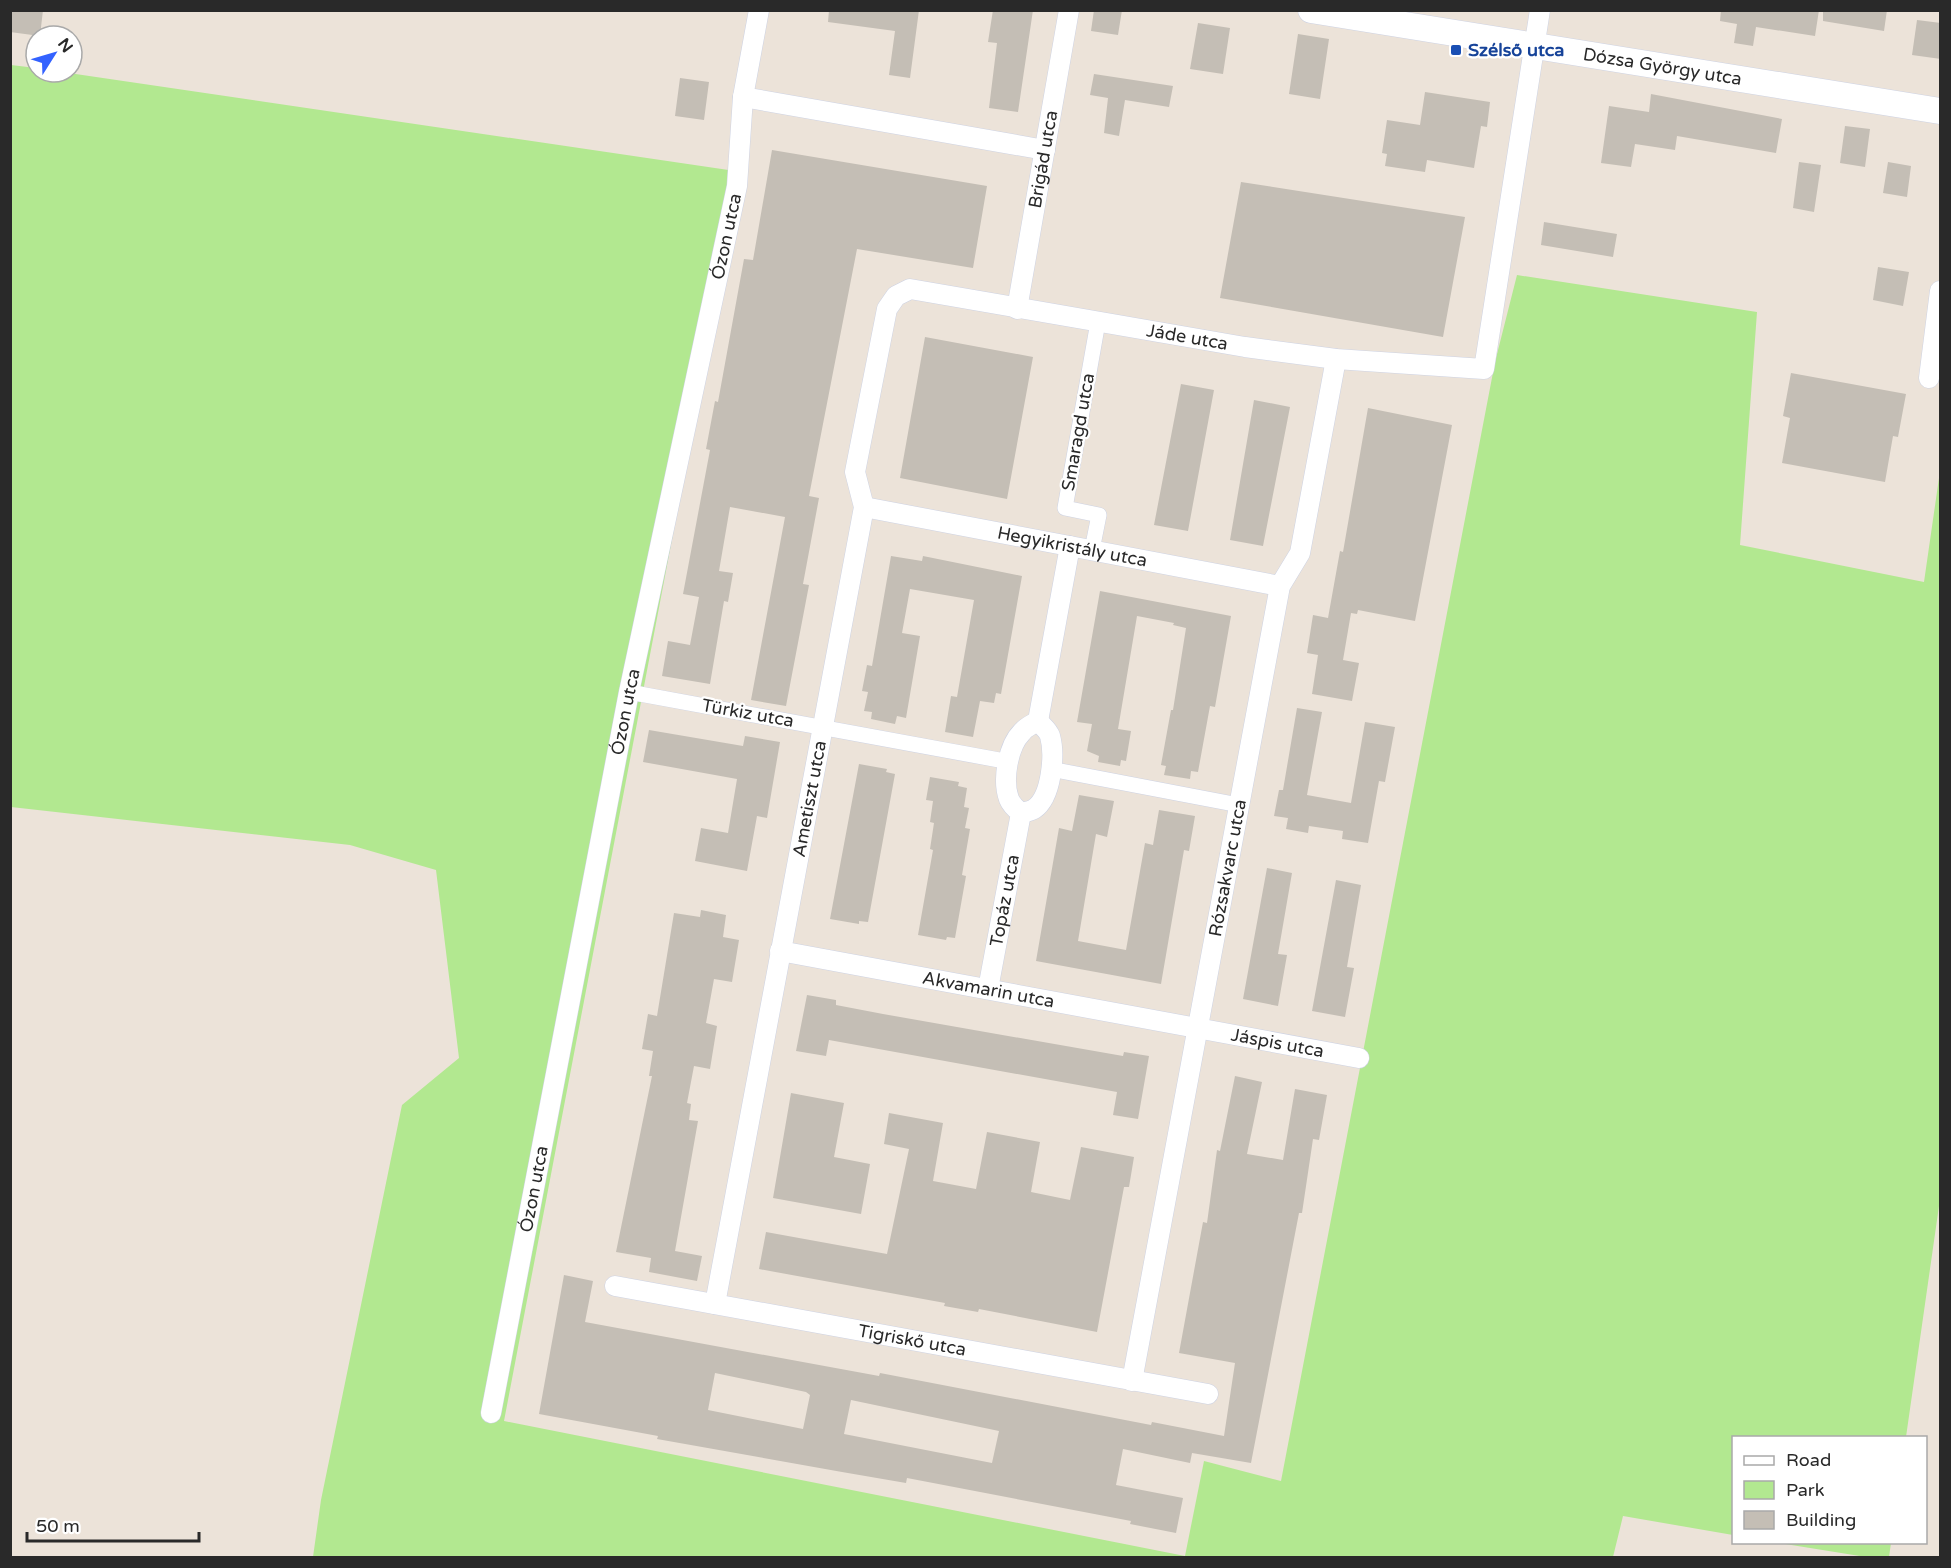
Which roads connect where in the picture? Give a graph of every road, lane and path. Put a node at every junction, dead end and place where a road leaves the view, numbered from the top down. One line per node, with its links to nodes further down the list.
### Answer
1 (759, 10): 6 (street, Ózon utca)
2 (1069, 10): 8 (street, Brigád utca)
3 (1311, 10): 5 (street, Dózsa György utca)
4 (1540, 10): 5 (street)
5 (1534, 48): 7 (street, Dózsa György utca); 13 (street, Jáde utca)
6 (743, 97): 8 (street); 19 (street, Ózon utca)
7 (1941, 111)
8 (1045, 150): 11 (street, Brigád utca)
9 (1941, 291): 14 (street)
10 (896, 296): 11 (street, Jáde utca); 15 (street, Ametiszt utca)
11 (1017, 309): 12 (street, Jáde utca)
12 (1098, 322): 13 (street, Jáde utca); 17 (street, Smaragd utca)
13 (1336, 359): 18 (street, Rózsakvarc utca)
14 (1929, 378)
15 (864, 507): 16 (street, Hegyikristály utca); 21 (street, Ametiszt utca)
16 (1070, 546): 17 (street, Hegyikristály utca); 20 (street)
17 (1092, 550): 18 (street, Hegyikristály utca)
18 (1280, 586): 24 (street, Rózsakvarc utca)
19 (629, 692): 21 (street, Türkiz utca); 34 (street, Ózon utca)
20 (1038, 721): 22 (street); 23 (street)
21 (821, 726): 22 (street, Türkiz utca); 26 (street, Ametiszt utca)
22 (1010, 762): 25 (street)
23 (1050, 769): 24 (street); 25 (street)
24 (1239, 805): 28 (street, Rózsakvarc utca)
25 (1021, 813): 27 (street, Topáz utca)
26 (780, 951): 27 (street, Akvamarin utca); 31 (street, Ametiszt utca)
27 (988, 989): 28 (street, Akvamarin utca)
28 (1197, 1028): 29 (street, Jáspis utca); 32 (street, Rózsakvarc utca)
29 (1359, 1058)
30 (615, 1286): 31 (street, Tigriskő utca)
31 (715, 1304): 32 (street, Tigriskő utca)
32 (1132, 1381): 33 (street, Tigriskő utca)
33 (1208, 1394)
34 (491, 1413)

